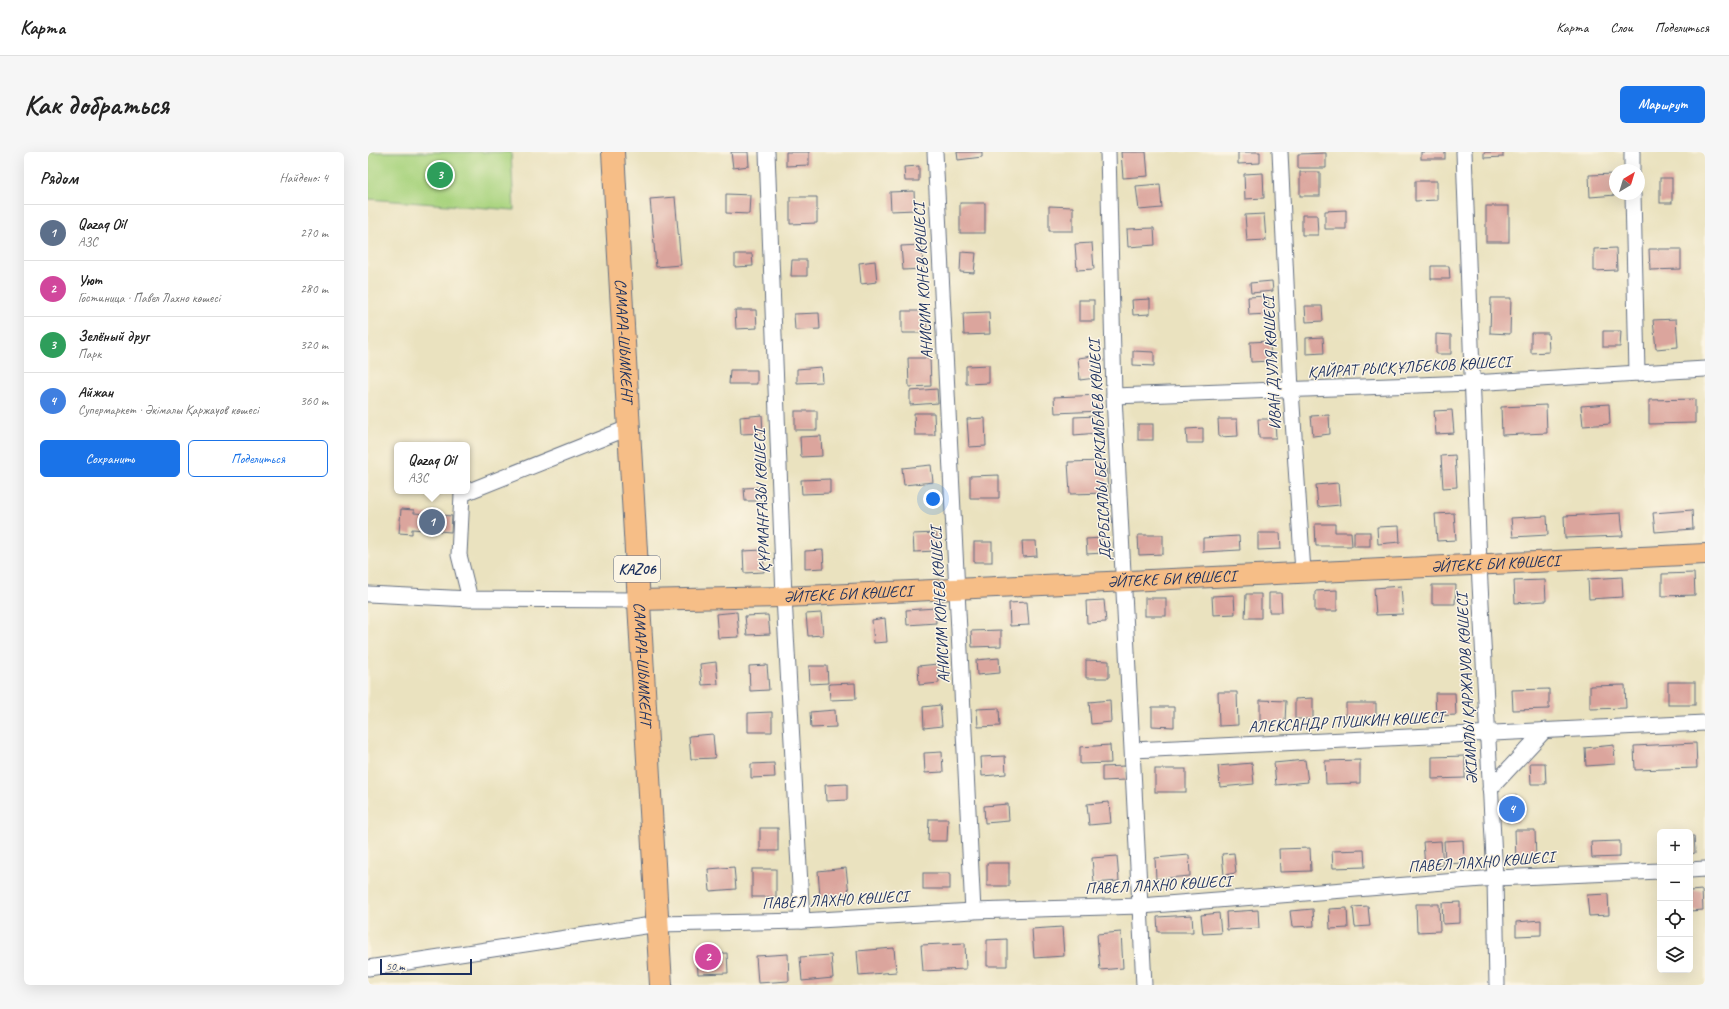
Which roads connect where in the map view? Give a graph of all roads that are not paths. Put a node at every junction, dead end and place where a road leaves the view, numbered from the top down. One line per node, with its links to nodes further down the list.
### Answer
1 (612, 152): 15 (highway, САМАРА-ШЫМКЕНТ / KАZ06)
2 (767, 152): 24 (street, ҚҰРМАНҒАЗЫ КӨШЕСІ)
3 (935, 152): 22 (street, АНИСИМ КОНЕВ КӨШЕСІ)
4 (1108, 152): 14 (street, ДЕРБІСАЛЫ БЕРКІМБАЕВ КӨШЕСІ)
5 (1280, 152): 13 (street, ИВАН ДУЛЯ КӨШЕСІ)
6 (1464, 152): 12 (street, ӘКІМАЛЫ ҚАРЖАУОВ КӨШЕСІ)
7 (1632, 152): 8 (street)
8 (1632, 164)
9 (1633, 200): 11 (street)
10 (1705, 369): 11 (street, ҚАЙРАТ РЫСҚҰЛБЕКОВ КӨШЕСІ)
11 (1637, 373): 12 (street, ҚАЙРАТ РЫСҚҰЛБЕКОВ КӨШЕСІ)
12 (1472, 383): 13 (street, ҚАЙРАТ РЫСҚҰЛБЕКОВ КӨШЕСІ); 19 (street, ӘКІМАЛЫ ҚАРЖАУОВ КӨШЕСІ)
13 (1291, 390): 14 (street, ҚАЙРАТ РЫСҚҰЛБЕКОВ КӨШЕСІ); 20 (street, ИВАН ДУЛЯ КӨШЕСІ)
14 (1114, 396): 21 (street, ДЕРБІСАЛЫ БЕРКІМБАЕВ КӨШЕСІ)
15 (628, 428): 16 (street); 26 (highway, САМАРА-ШЫМКЕНТ / KАZ06)
16 (470, 491)
17 (462, 494): 25 (street)
18 (1705, 554): 19 (main road, ӘЙТЕКЕ БИ КӨШЕСІ)
19 (1478, 564): 20 (main road, ӘЙТЕКЕ БИ КӨШЕСІ); 29 (street, ӘКІМАЛЫ ҚАРЖАУОВ КӨШЕСІ)
20 (1303, 572): 21 (main road, ӘЙТЕКЕ БИ КӨШЕСІ)
21 (1124, 581): 22 (main road, ӘЙТЕКЕ БИ КӨШЕСІ); 30 (street, ДЕРБІСАЛЫ БЕРКІМБАЕВ КӨШЕСІ)
22 (958, 589): 24 (main road, ӘЙТЕКЕ БИ КӨШЕСІ); 37 (street, АНИСИМ КОНЕВ КӨШЕСІ)
23 (368, 594): 25 (street)
24 (784, 596): 26 (main road, ӘЙТЕКЕ БИ КӨШЕСІ); 38 (street, ҚҰРМАНҒАЗЫ КӨШЕСІ)
25 (470, 599): 26 (street)
26 (638, 600): 39 (highway, САМАРА-ШЫМКЕНТ / KАZ06)
27 (1705, 723): 28 (street, АЛЕКСАНДР ПУШКИН КӨШЕСІ)
28 (1545, 730): 29 (street, АЛЕКСАНДР ПУШКИН КӨШЕСІ); 31 (street)
29 (1487, 732): 30 (street, АЛЕКСАНДР ПУШКИН КӨШЕСІ); 31 (street, ӘКІМАЛЫ ҚАРЖАУОВ КӨШЕСІ)
30 (1133, 750): 36 (street, ДЕРБІСАЛЫ БЕРКІМБАЕВ КӨШЕСІ)
31 (1490, 790): 35 (street, ӘКІМАЛЫ ҚАРЖАУОВ КӨШЕСІ)
32 (1705, 869): 33 (street)
33 (1693, 870)
34 (1657, 871): 35 (street, ПАВЕЛ ЛАХНО КӨШЕСІ)
35 (1495, 878): 36 (street, ПАВЕЛ ЛАХНО КӨШЕСІ); 43 (street, ӘКІМАЛЫ ҚАРЖАУОВ КӨШЕСІ)
36 (1141, 906): 37 (street, ПАВЕЛ ЛАХНО КӨШЕСІ); 42 (street, ДЕРБІСАЛЫ БЕРКІМБАЕВ КӨШЕСІ)
37 (973, 911): 38 (street, ПАВЕЛ ЛАХНО КӨШЕСІ)
38 (802, 921): 39 (street, ПАВЕЛ ЛАХНО КӨШЕСІ)
39 (658, 924): 40 (street, ПАВЕЛ ЛАХНО КӨШЕСІ); 41 (highway, САМАРА-ШЫМКЕНТ / KАZ06)
40 (368, 968)
41 (662, 985)
42 (1144, 985)
43 (1497, 985)

